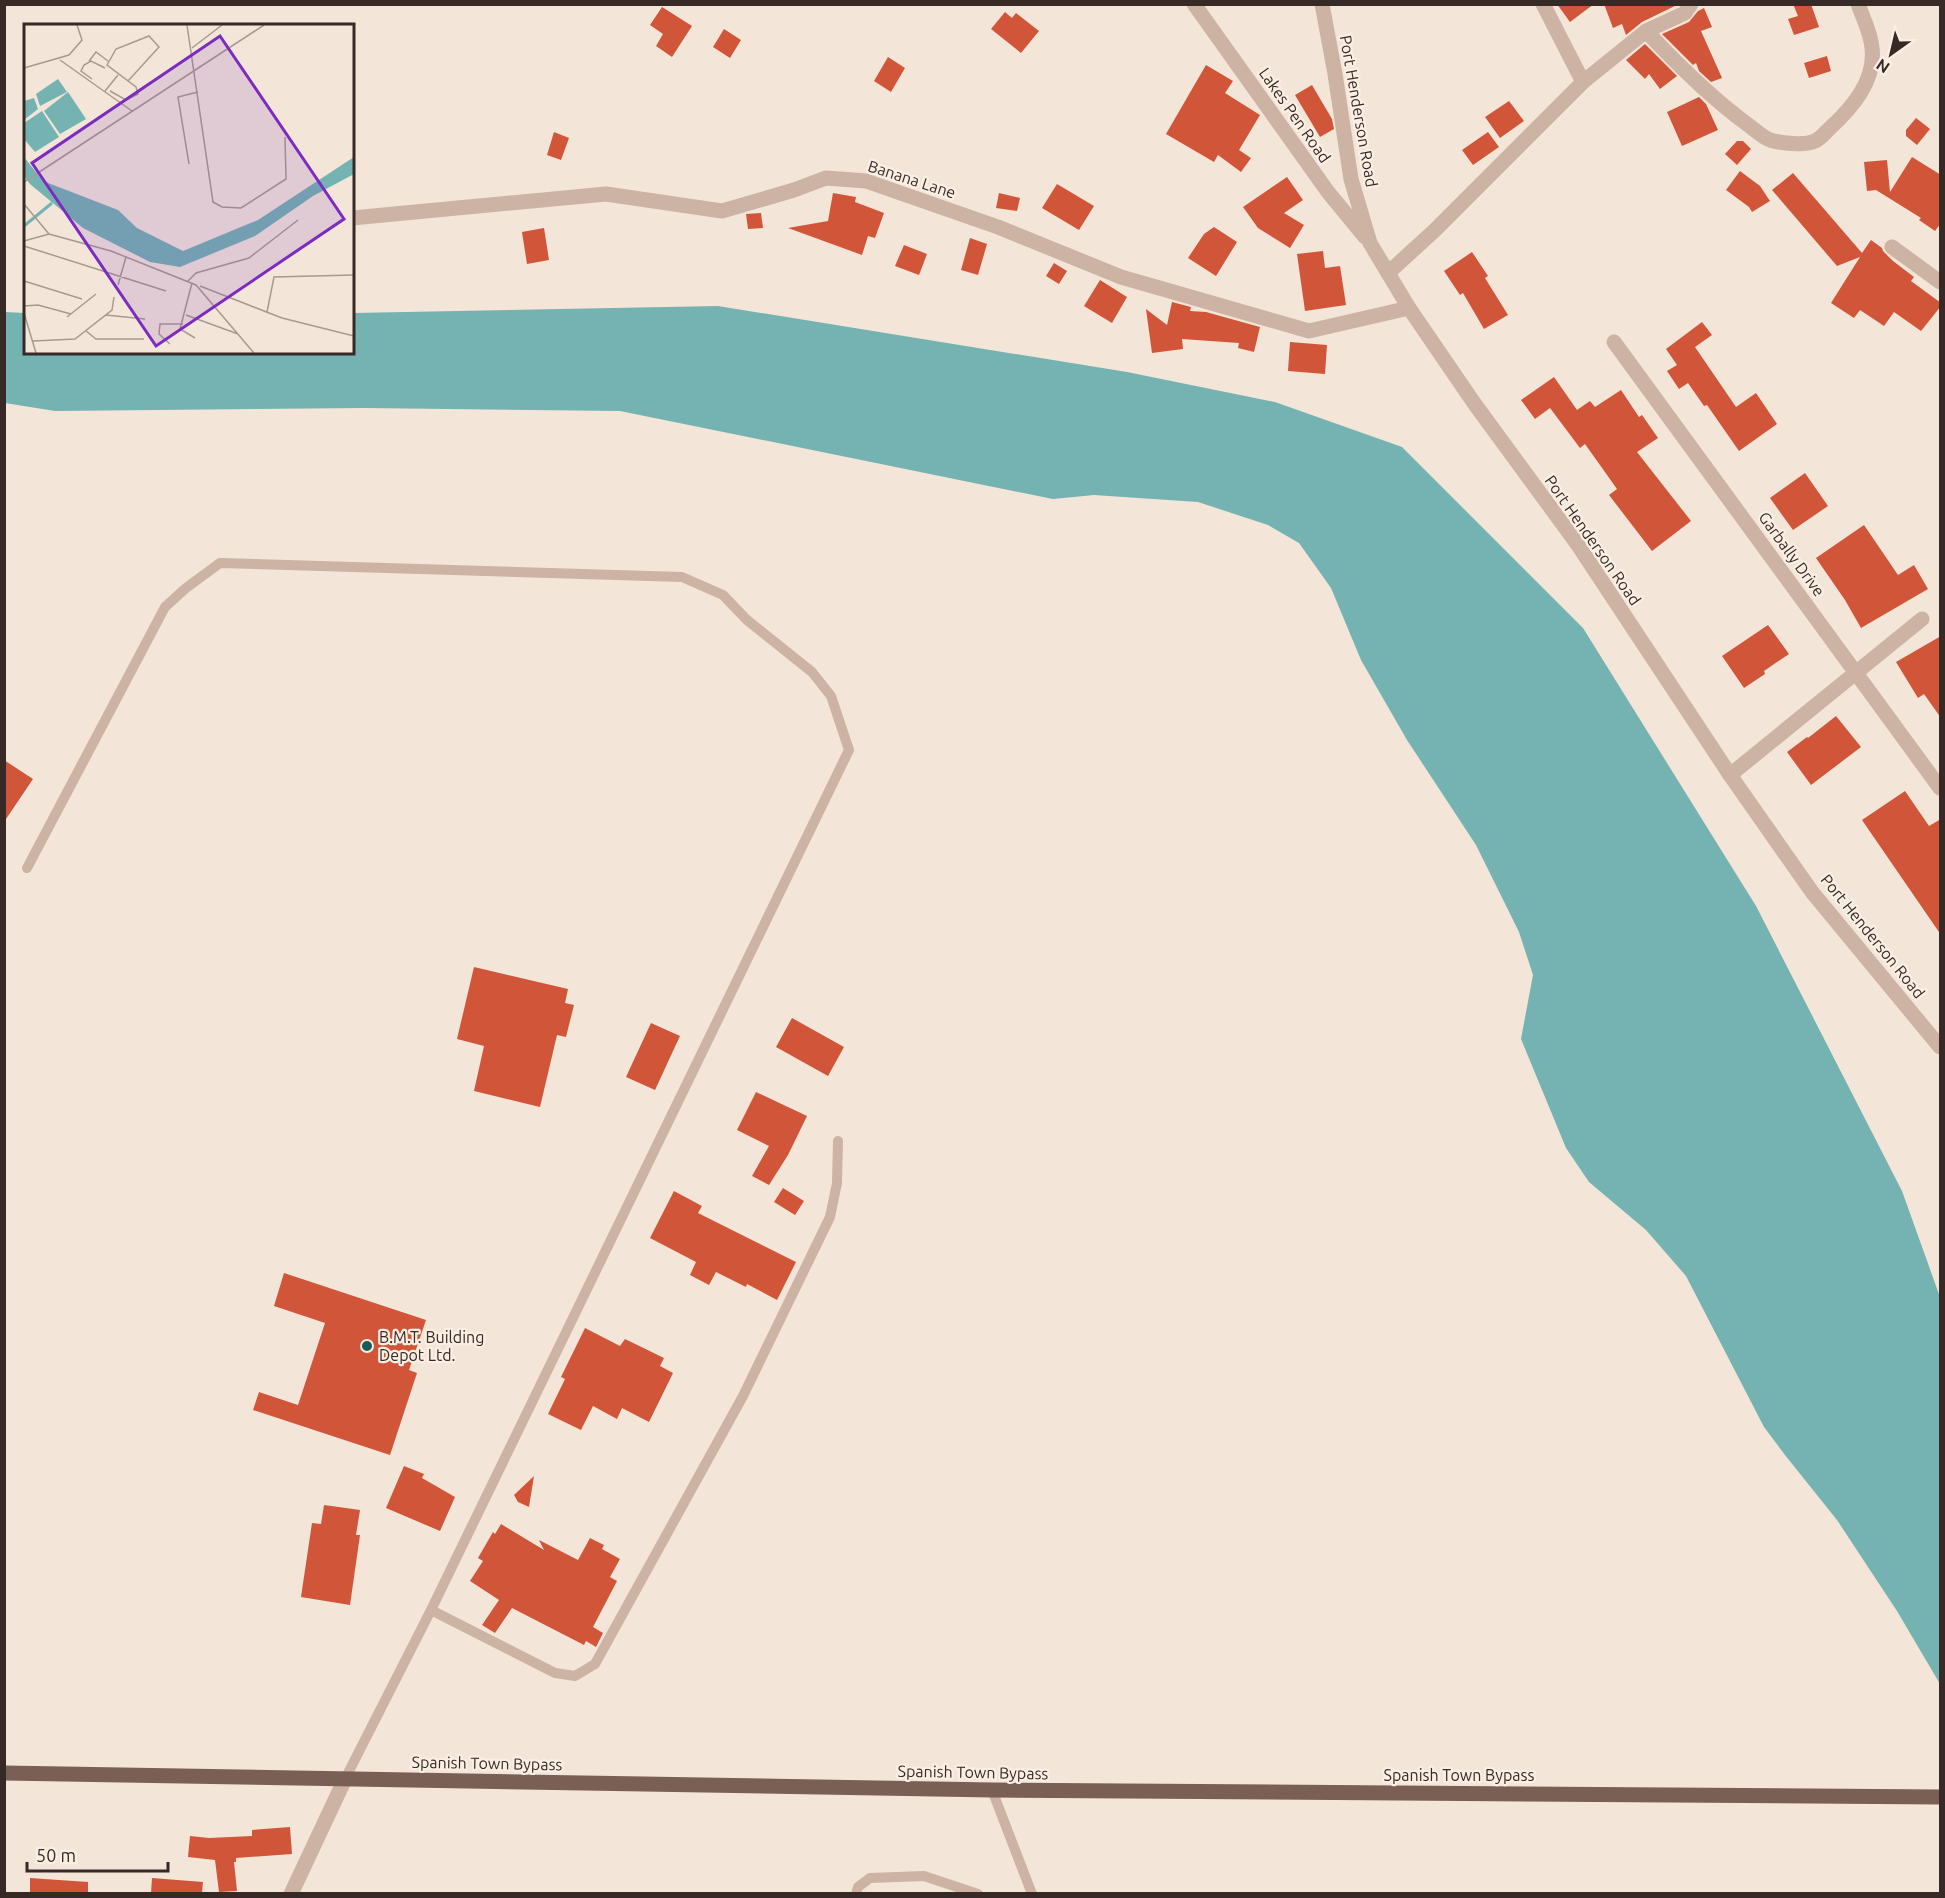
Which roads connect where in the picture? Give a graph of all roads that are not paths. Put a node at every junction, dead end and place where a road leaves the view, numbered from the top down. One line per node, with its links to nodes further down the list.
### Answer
1 (1194, 4): 9 (street, Lakes Pen Road)
2 (1322, 4): 9 (street, Port Henderson Road)
3 (1543, 4): 7 (street)
4 (1691, 4): 6 (street)
5 (1858, 4): 6 (street)
6 (1646, 31): 7 (street)
7 (1583, 82): 11 (street)
8 (354, 218): 13 (street, Banana Lane)
9 (1370, 243): 11 (street, Port Henderson Road)
10 (1892, 248): 12 (street)
11 (1388, 273): 13 (street, Port Henderson Road)
12 (1941, 282)
13 (1409, 308): 17 (street, Port Henderson Road)
14 (1614, 342): 16 (street, Garbally Drive)
15 (1922, 619): 16 (street)
16 (1856, 671): 17 (street); 18 (street, Garbally Drive)
17 (1730, 775): 20 (street, Port Henderson Road)
18 (1941, 789)
19 (27, 868): 22 (lane)
20 (1941, 1047)
21 (838, 1141): 22 (lane)
22 (431, 1611): 24 (lane)
23 (4, 1773): 24 (main road, Spanish Town Bypass)
24 (345, 1779): 25 (main road, Spanish Town Bypass); 27 (street)
25 (993, 1790): 26 (main road, Spanish Town Bypass); 30 (lane)
26 (1941, 1797)
27 (291, 1893)
28 (856, 1893): 29 (lane)
29 (978, 1893)
30 (1032, 1893)

